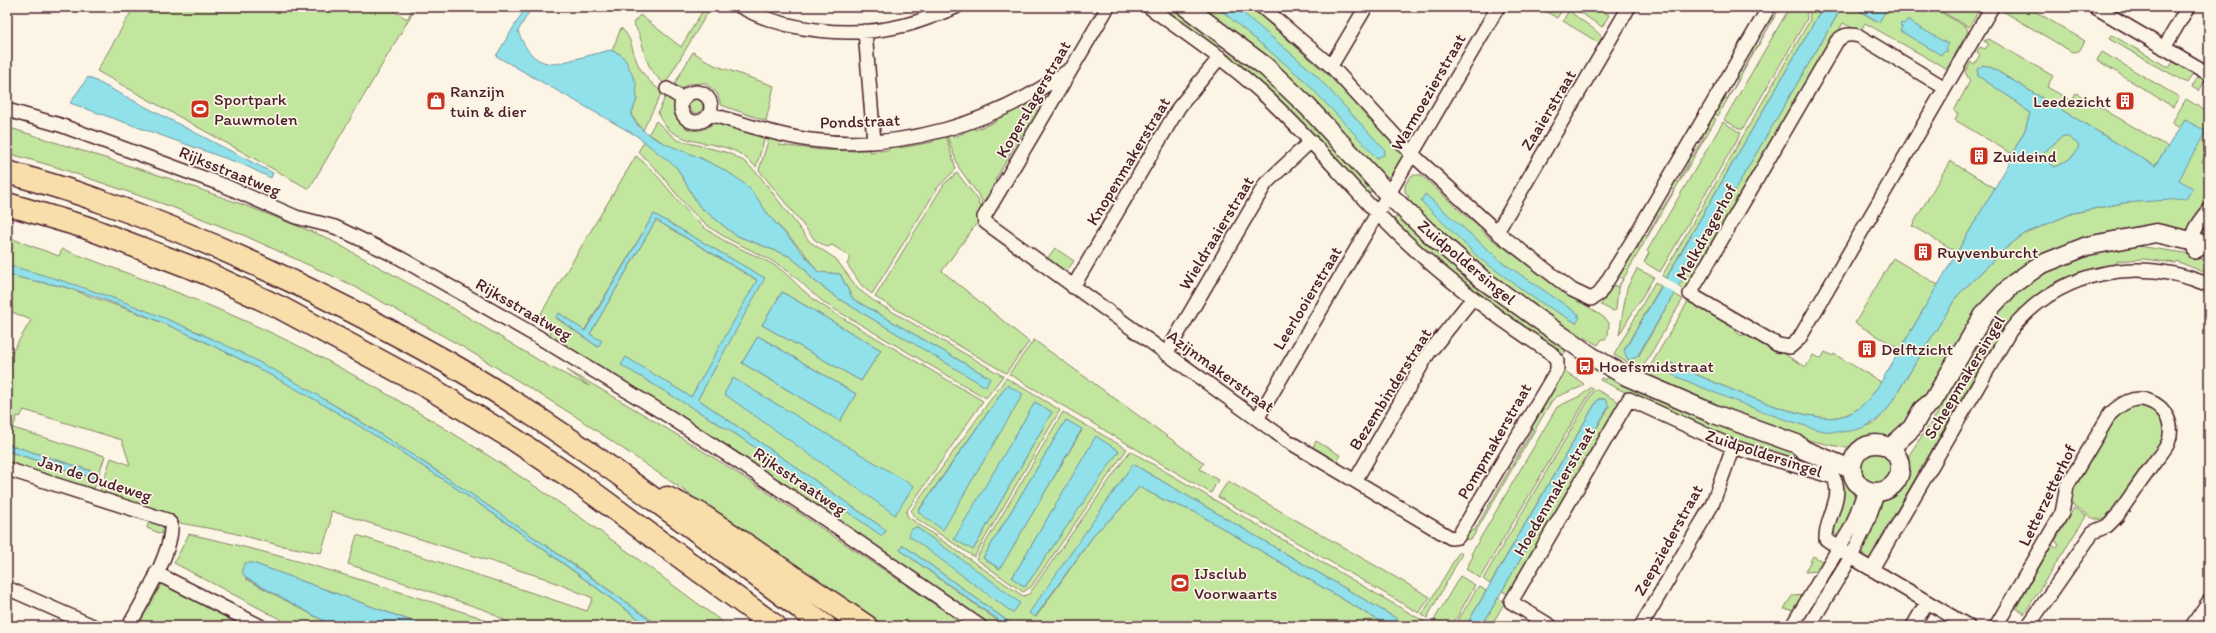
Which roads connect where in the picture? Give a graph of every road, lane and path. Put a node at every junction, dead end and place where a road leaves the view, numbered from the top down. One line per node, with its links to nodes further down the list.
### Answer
1 (741, 7): 14 (street)
2 (956, 7): 14 (street)
3 (1108, 7): 18 (street, Koperslagerstraat)
4 (1149, 7): 16 (street, Zuidpoldersingel)
5 (1186, 7): 31 (street, Zuidpoldersingel)
6 (1262, 7): 17 (street)
7 (1366, 7): 17 (street)
8 (1498, 7): 29 (street, Warmoezierstraat)
9 (1630, 7): 36 (street, Zaaierstraat)
10 (1769, 7): 36 (street)
11 (1992, 7): 20 (street, Melkdragerhof)
12 (2095, 7): 15 (street)
13 (2188, 7): 15 (street)
14 (865, 31): 28 (street)
15 (2164, 48): 19 (street)
16 (1220, 57): 27 (street, Zuidpoldersingel); 39 (street, Knopenmakerstraat)
17 (1331, 66): 29 (street)
18 (1072, 68): 22 (street, Pondstraat); 26 (street, Koperslagerstraat)
19 (2209, 74)
20 (1945, 88): 20 (street, Melkdragerhof)
21 (667, 89): 23 (street)
22 (1030, 95): 26 (street); 28 (street, Pondstraat)
23 (683, 99): 25 (street); 25 (street)
24 (7, 110): 68 (street, Rijksstraatweg)
25 (710, 114): 28 (street, Pondstraat)
26 (1044, 116): 33 (street, Koperslagerstraat)
27 (1311, 141): 35 (street, Zuidpoldersingel); 41 (street, Wieldraaierstraat)
28 (874, 142)
29 (1412, 154): 31 (street, Warmoezierstraat); 36 (street)
30 (7, 172): 49 (highway)
31 (1389, 195): 35 (street, Leerlooierstraat); 47 (street, Zuidpoldersingel)
32 (7, 204): 57 (highway)
33 (989, 209): 39 (street, Azijnmakerstraat)
34 (2209, 210): 37 (street)
35 (1378, 214): 40 (street, Zuidpoldersingel); 44 (street, Leerlooierstraat)
36 (1497, 232)
37 (2203, 247): 46 (street)
38 (2209, 285): 55 (street, Scheepmakersingel)
39 (1073, 287): 41 (street, Azijnmakerstraat)
40 (1472, 299): 42 (street, Zuidpoldersingel); 50 (street, Bezembinderstraat)
41 (1166, 354): 44 (street, Azijnmakerstraat)
42 (1557, 360): 52 (street, Pompmakerstraat)
43 (1629, 398): 45 (street, Zuidpoldersingel); 69 (street, Hoedenmakerstraat)
44 (1257, 419): 50 (street, Azijnmakerstraat)
45 (1733, 447): 53 (street, Zuidpoldersingel); 70 (street, Zeepziederstraat)
46 (1895, 454): 47 (street); 51 (street)
47 (1853, 462): 51 (street)
48 (7, 469): 56 (street, Jan de Oudeweg)
49 (615, 471): 66 (highway); 67 (highway)
50 (1355, 481): 52 (street, Azijnmakerstraat)
51 (1871, 491): 53 (street); 54 (street)
52 (1458, 537)
53 (1838, 548): 54 (street, Zuidpoldersingel); 71 (street)
54 (1851, 557): 55 (street, Zuidpoldersingel); 72 (street)
55 (1872, 569): 59 (street, Zuidpoldersingel)
56 (156, 573): 62 (street); 63 (street)
57 (720, 587): 64 (highway); 65 (highway)
58 (8, 591): 61 (street)
59 (1927, 602): 73 (street); 74 (street, Zuidpoldersingel)
60 (2209, 602): 77 (street)
61 (93, 626)
62 (129, 626)
63 (260, 626)
64 (763, 626)
65 (775, 626)
66 (825, 626)
67 (866, 626)
68 (980, 626)
69 (1551, 626)
70 (1641, 626)
71 (1792, 626)
72 (1809, 626)
73 (1913, 626)
74 (1968, 626)
75 (1996, 626): 76 (street, Letterzetterhof)
76 (2028, 626)
77 (2192, 626)

